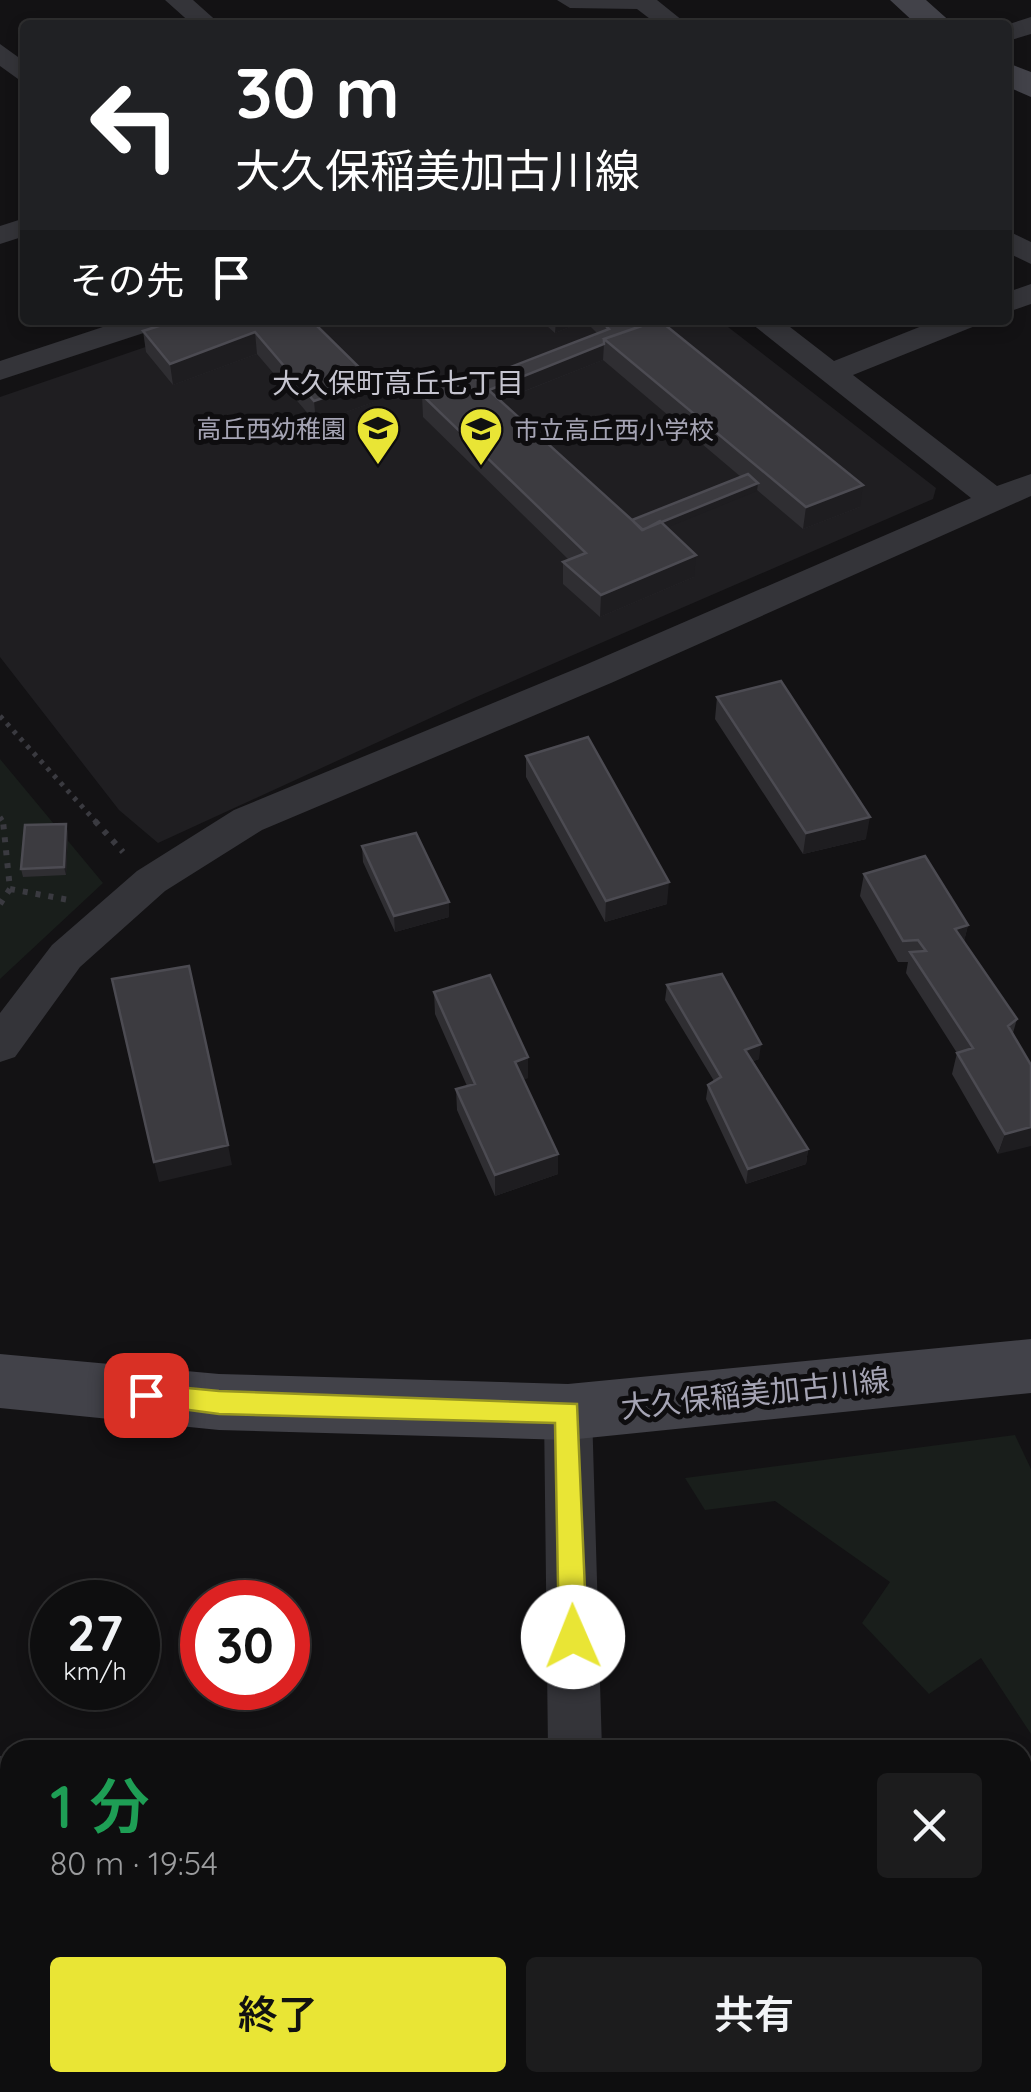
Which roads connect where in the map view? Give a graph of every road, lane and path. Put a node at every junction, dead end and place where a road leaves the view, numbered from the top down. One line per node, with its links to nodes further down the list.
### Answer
1 (178, 0): 4 (street)
2 (570, 0): 5 (street)
3 (906, 0): 6 (main road)
4 (202, 20)
5 (667, 20)
6 (930, 20)
7 (0, 52): 8 (street)
8 (20, 71)
9 (139, 325): 12 (street)
10 (769, 325): 13 (street)
11 (951, 325): 13 (street)
12 (0, 371)
13 (831, 373): 15 (street)
14 (1031, 484): 15 (street)
15 (994, 500): 18 (street)
16 (0, 716): 18 (path)
17 (0, 817): 19 (path)
18 (151, 881): 20 (street)
19 (0, 904)
20 (0, 1045)
21 (1031, 1366): 23 (main road, 大久保稲美加古川線)
22 (0, 1380): 23 (main road, 大久保稲美加古川線)
23 (568, 1412): 24 (street)
24 (575, 1740)

